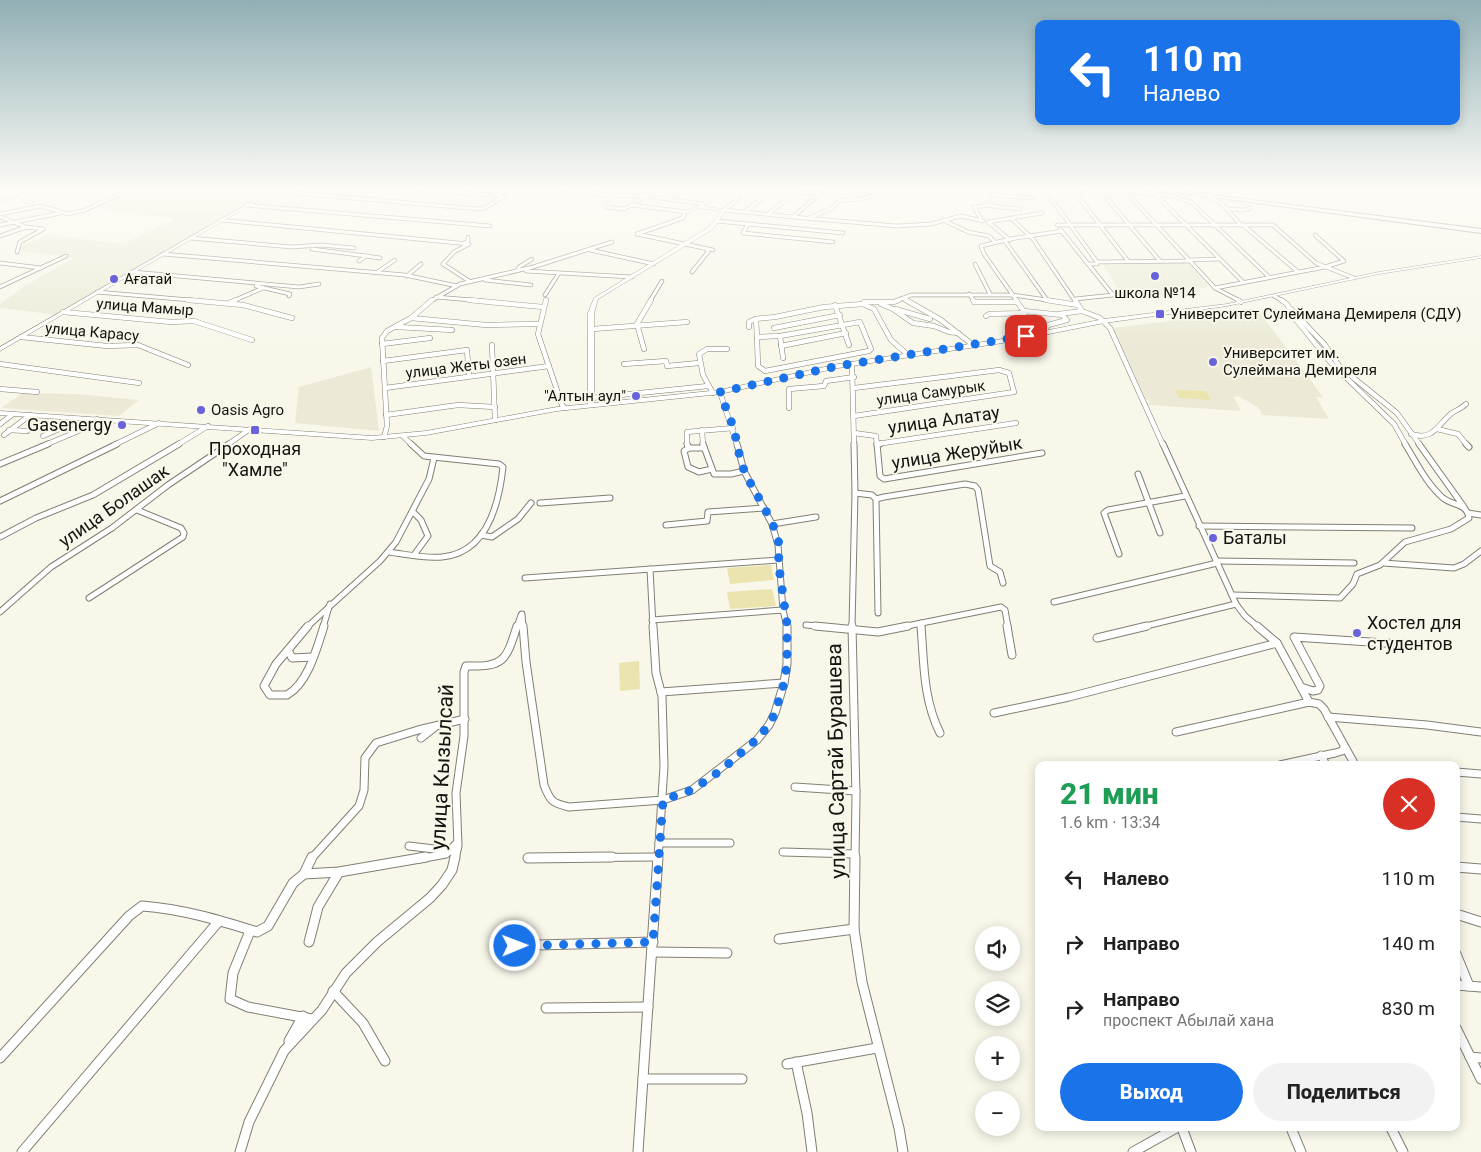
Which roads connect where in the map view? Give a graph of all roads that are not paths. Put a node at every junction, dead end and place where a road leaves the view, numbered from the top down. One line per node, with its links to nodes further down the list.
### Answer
1 (1005, 241): 28 (street)
2 (20, 242): 33 (street)
3 (183, 242): 34 (main road)
4 (234, 242): 27 (street)
5 (448, 242): 23 (street)
6 (467, 242): 23 (street)
7 (612, 242): 31 (street)
8 (671, 242): 26 (street)
9 (690, 242): 26 (main road)
10 (991, 242): 24 (street)
11 (1004, 242): 25 (street)
12 (1033, 242): 83 (street)
13 (1070, 242): 51 (street)
14 (1082, 242): 45 (street)
15 (1113, 242): 44 (street)
16 (1142, 242): 46 (street)
17 (1173, 242): 42 (street)
18 (1202, 242): 39 (street)
19 (1232, 242): 62 (street)
20 (1263, 242): 55 (street)
21 (1292, 242): 52 (street)
22 (1323, 242): 52 (street)
23 (463, 244): 66 (street)
24 (988, 244): 25 (street); 78 (street)
25 (1000, 244): 28 (street)
26 (685, 245): 30 (street); 49 (main road)
27 (295, 247): 29 (street); 36 (street)
28 (1009, 247): 84 (street)
29 (354, 248)
30 (707, 249): 32 (street); 58 (street)
31 (590, 250): 49 (street); 54 (street)
32 (713, 250)
33 (17, 252)
34 (162, 254): 56 (main road); 59 (street)
35 (66, 256): 53 (street)
36 (366, 256): 38 (street); 43 (street)
37 (1481, 257): 63 (main road)
38 (380, 258)
39 (1220, 259): 42 (street); 68 (street)
40 (395, 260): 59 (street)
41 (532, 260): 54 (street)
42 (1190, 260): 46 (street); 74 (street)
43 (359, 261)
44 (1128, 261): 45 (street); 46 (street)
45 (1097, 262): 51 (street)
46 (1160, 262)
47 (0, 263): 53 (street)
48 (421, 264): 60 (street)
49 (654, 264): 61 (main road)
50 (975, 264): 77 (street)
51 (1088, 264): 83 (street)
52 (1325, 267): 55 (street); 63 (street)
53 (41, 268): 72 (street)
54 (520, 270): 57 (street); 64 (street)
55 (1298, 271): 62 (street)
56 (133, 272): 65 (street); 75 (main road)
57 (559, 272): 61 (street); 92 (street)
58 (692, 272)
59 (376, 273): 60 (street)
60 (407, 276): 71 (street)
61 (632, 277): 116 (main road)
62 (1269, 277): 68 (street)
63 (1354, 278): 80 (main road)
64 (480, 279): 66 (street); 70 (street)
65 (227, 280): 69 (street); 73 (street)
66 (469, 281): 71 (street)
67 (662, 281): 112 (street)
68 (1243, 282): 74 (street)
69 (319, 284)
70 (531, 285)
71 (457, 286): 81 (street)
72 (0, 287)
73 (263, 288): 79 (street); 88 (street)
74 (1215, 288): 87 (street)
75 (97, 292): 88 (street); 98 (main road)
76 (969, 294): 77 (street); 82 (street); 86 (street)
77 (990, 294): 78 (street)
78 (1013, 295): 84 (street); 86 (street)
79 (289, 296)
80 (1274, 296): 87 (main road); 94 (street)
81 (436, 297): 92 (street); 104 (street)
82 (902, 298): 85 (street); 95 (street)
83 (1075, 299): 90 (street)
84 (1047, 300): 90 (street)
85 (873, 302): 89 (street); 93 (street)
86 (1016, 302): 96 (street)
87 (1241, 302): 107 (main road)
88 (228, 304): 103 (street)
89 (852, 304): 91 (street); 134 (street)
90 (1078, 305): 97 (street)
91 (836, 306): 100 (street); 105 (street)
92 (543, 307): 109 (street)
93 (893, 309): 102 (street); 120 (street)
94 (1291, 309): 149 (street); 157 (street)
95 (923, 311): 102 (street); 111 (street)
96 (1024, 311): 99 (street); 101 (street)
97 (1082, 311): 99 (street); 107 (street)
98 (64, 312): 122 (main road); 125 (street, улица Мамыр)
99 (1062, 314): 118 (street)
100 (840, 315): 110 (street); 115 (street)
101 (986, 316)
102 (926, 317): 111 (street)
103 (292, 318)
104 (411, 318): 109 (street); 113 (street)
105 (773, 318): 106 (street); 115 (street)
106 (756, 319): 114 (street); 123 (street)
107 (1104, 321): 118 (main road); 200 (street)
108 (687, 322): 112 (street)
109 (540, 324): 142 (street)
110 (843, 324): 119 (street); 121 (street); 143 (street)
111 (946, 325): 120 (street)
112 (637, 326): 116 (street); 132 (street)
113 (397, 327): 117 (street); 126 (street)
114 (749, 328)
115 (774, 328): 121 (street)
116 (592, 329): 158 (main road)
117 (452, 330)
118 (1044, 332): 129 (main road)
119 (846, 333): 128 (street); 130 (street)
120 (958, 333): 129 (street)
121 (777, 336): 123 (street); 130 (street)
122 (21, 337): 131 (main road); 141 (street, улица Карасу)
123 (756, 337): 143 (street)
124 (430, 338): 126 (street)
125 (252, 340)
126 (382, 344): 136 (street)
127 (492, 344): 144 (street)
128 (849, 345)
129 (973, 345): 134 (main road)
130 (781, 346): 135 (street)
131 (0, 349)
132 (644, 349)
133 (727, 349): 137 (street)
134 (908, 355): 140 (main road)
135 (783, 358)
136 (383, 361): 145 (street); 151 (street)
137 (699, 363): 139 (street); 150 (street)
138 (0, 364): 148 (street)
139 (624, 364)
140 (852, 364): 146 (main road); 147 (street, улица Сартай Бурашева)
141 (188, 365)
142 (549, 366): 144 (street, улица Жеты озен); 163 (street)
143 (774, 370): 146 (street)
144 (493, 374): 145 (street, улица Жеты озен); 162 (street)
145 (469, 376): 151 (street, улица Жеты озен)
146 (794, 376): 155 (main road)
147 (854, 377): 152 (street, улица Сартай Бурашева); 164 (street)
148 (139, 383)
149 (1353, 384): 157 (street); 172 (street)
150 (708, 386): 155 (street); 156 (street)
151 (385, 388): 168 (street)
152 (854, 388): 169 (street, улица Сартай Бурашева); 169 (street, улица Самурык)
153 (0, 389): 154 (street)
154 (36, 392)
155 (716, 392): 159 (main road); 178 (street)
156 (640, 393): 158 (street); 159 (street)
157 (1371, 393): 183 (street)
158 (591, 398): 161 (main road)
159 (642, 400): 161 (main road)
160 (1466, 404): 180 (street)
161 (591, 406): 163 (main road)
162 (495, 407): 168 (street); 171 (street)
163 (565, 408): 171 (main road)
164 (789, 408)
165 (0, 413): 166 (main road)
166 (12, 414): 167 (main road); 175 (street)
167 (30, 415): 170 (main road); 184 (street)
168 (386, 415): 188 (street)
169 (854, 416): 185 (street, улица Сартай Бурашева)
170 (97, 418): 173 (main road); 176 (street)
171 (495, 420): 187 (main road)
172 (1391, 420): 183 (street); 207 (street)
173 (160, 423): 177 (main road); 203 (street)
174 (1016, 423): 189 (street, улица Алатау)
175 (0, 424)
176 (91, 424): 186 (street); 195 (street)
177 (208, 426): 179 (main road); 220 (street)
178 (733, 428): 181 (street); 197 (street)
179 (250, 429): 188 (main road); 209 (street, улица Болашак)
180 (1437, 429): 183 (street); 190 (street)
181 (702, 430): 191 (street); 192 (street)
182 (26, 431): 184 (street)
183 (1410, 432): 207 (street)
184 (5, 433)
185 (854, 433): 189 (street, улица Жеруйык); 199 (street, улица Сартай Бурашева)
186 (44, 436)
187 (403, 436): 188 (main road); 194 (street)
188 (384, 437)
189 (877, 444): 193 (street, улица Жеруйык)
190 (1469, 447)
191 (689, 448): 192 (street); 196 (street)
192 (704, 448): 196 (street)
193 (1042, 453)
194 (434, 458): 210 (street); 219 (street)
195 (0, 464)
196 (712, 469): 197 (street)
197 (744, 471): 208 (street)
198 (1138, 474): 206 (street)
199 (855, 493): 202 (street); 243 (street, улица Сартай Бурашева)
200 (1185, 496): 206 (street); 216 (street)
201 (610, 498): 205 (street)
202 (876, 499): 231 (street); 239 (street)
203 (0, 501)
204 (531, 503): 219 (street)
205 (540, 503)
206 (1148, 503): 218 (street); 223 (street)
207 (1464, 507): 211 (street)
208 (764, 508): 214 (street); 215 (street)
209 (137, 510): 233 (street); 238 (street, улица Болашак)
210 (413, 512): 222 (street); 224 (street)
211 (1468, 513): 212 (street); 228 (street)
212 (1481, 516)
213 (816, 517): 214 (street)
214 (772, 524): 225 (street)
215 (666, 525)
216 (1199, 526): 217 (street); 226 (street)
217 (1412, 528)
218 (1160, 534)
219 (481, 535): 224 (street)
220 (0, 536)
221 (1481, 551): 228 (street)
222 (388, 552): 224 (street); 235 (street)
223 (1119, 554)
224 (414, 555)
225 (778, 560): 229 (street); 237 (street)
226 (1216, 562): 227 (street); 232 (street); 234 (street)
227 (1354, 563)
228 (1383, 563): 232 (street)
229 (650, 569): 230 (street); 240 (street)
230 (525, 578)
231 (1003, 583)
232 (1232, 595): 236 (street)
233 (89, 598)
234 (1054, 602)
235 (330, 604): 247 (street); 249 (street)
236 (1236, 604): 244 (street); 245 (street)
237 (783, 610): 240 (street); 250 (street)
238 (0, 612)
239 (878, 613)
240 (652, 620): 252 (street)
241 (921, 623): 243 (street); 248 (street); 260 (street)
242 (806, 624): 243 (street)
243 (852, 630): 270 (street, улица Сартай Бурашева)
244 (1097, 638)
245 (1277, 643): 251 (street); 254 (street)
246 (1415, 644): 251 (street)
247 (288, 650): 249 (street); 249 (street)
248 (1012, 655)
249 (312, 657)
250 (784, 683): 252 (street); 271 (street)
251 (1301, 687): 253 (street)
252 (661, 692): 271 (street)
253 (1309, 702): 255 (street); 258 (street)
254 (994, 713)
255 (1328, 717): 259 (street); 262 (street)
256 (465, 719): 257 (street); 271 (street, улица Кызылсай); 274 (street, улица Кызылсай)
257 (439, 725): 261 (street); 286 (street)
258 (1176, 732)
259 (1481, 732)
260 (940, 733)
261 (421, 738)
262 (1344, 748): 263 (street); 266 (street)
263 (1322, 755): 264 (street); 265 (street)
264 (1297, 761)
265 (1324, 761)
266 (1352, 761)
267 (1460, 772): 268 (street)
268 (1481, 774)
269 (795, 787): 270 (street)
270 (856, 791): 280 (street, улица Сартай Бурашева)
271 (663, 800): 275 (street)
272 (1460, 817): 273 (street)
273 (1481, 819)
274 (457, 841): 278 (street); 302 (street, улица Кызылсай)
275 (659, 843): 276 (street); 281 (street)
276 (730, 843)
277 (409, 846): 278 (street)
278 (451, 851): 285 (street)
279 (783, 852): 280 (street)
280 (855, 854): 290 (street, улица Сартай Бурашева)
281 (658, 856): 282 (street); 294 (street)
282 (528, 858)
283 (1460, 867): 284 (street)
284 (1481, 869)
285 (339, 872): 286 (street); 293 (street)
286 (304, 874): 291 (street)
287 (1460, 915): 289 (street)
288 (219, 921): 291 (street); 309 (street); 319 (street)
289 (1481, 922)
290 (854, 929): 292 (street); 307 (street, улица Сартай Бурашева)
291 (250, 931): 305 (street)
292 (779, 939)
293 (309, 942)
294 (653, 942): 295 (street); 296 (street)
295 (495, 946)
296 (652, 952): 297 (street); 303 (street)
297 (727, 954)
298 (1460, 964): 300 (street)
299 (1460, 985): 300 (street)
300 (1469, 986): 301 (street)
301 (1481, 987)
302 (333, 991): 305 (street, улица Кызылсай); 311 (street)
303 (648, 1007): 304 (street); 314 (street)
304 (546, 1008)
305 (307, 1018): 320 (street, улица Кызылсай)
306 (1460, 1036): 308 (street)
307 (877, 1048): 322 (street); 323 (street, улица Сартай Бурашева)
308 (1470, 1057): 310 (street); 312 (street)
309 (0, 1058)
310 (1481, 1058)
311 (385, 1061)
312 (1481, 1078)
313 (742, 1079): 314 (street)
314 (643, 1080): 321 (street)
315 (1170, 1131): 324 (street)
316 (1183, 1131): 325 (street)
317 (1292, 1131): 326 (street)
318 (1392, 1131): 327 (street)
319 (22, 1152)
320 (240, 1152)
321 (638, 1152)
322 (812, 1152)
323 (903, 1152)
324 (1132, 1152)
325 (1192, 1152)
326 (1300, 1152)
327 (1403, 1152)

